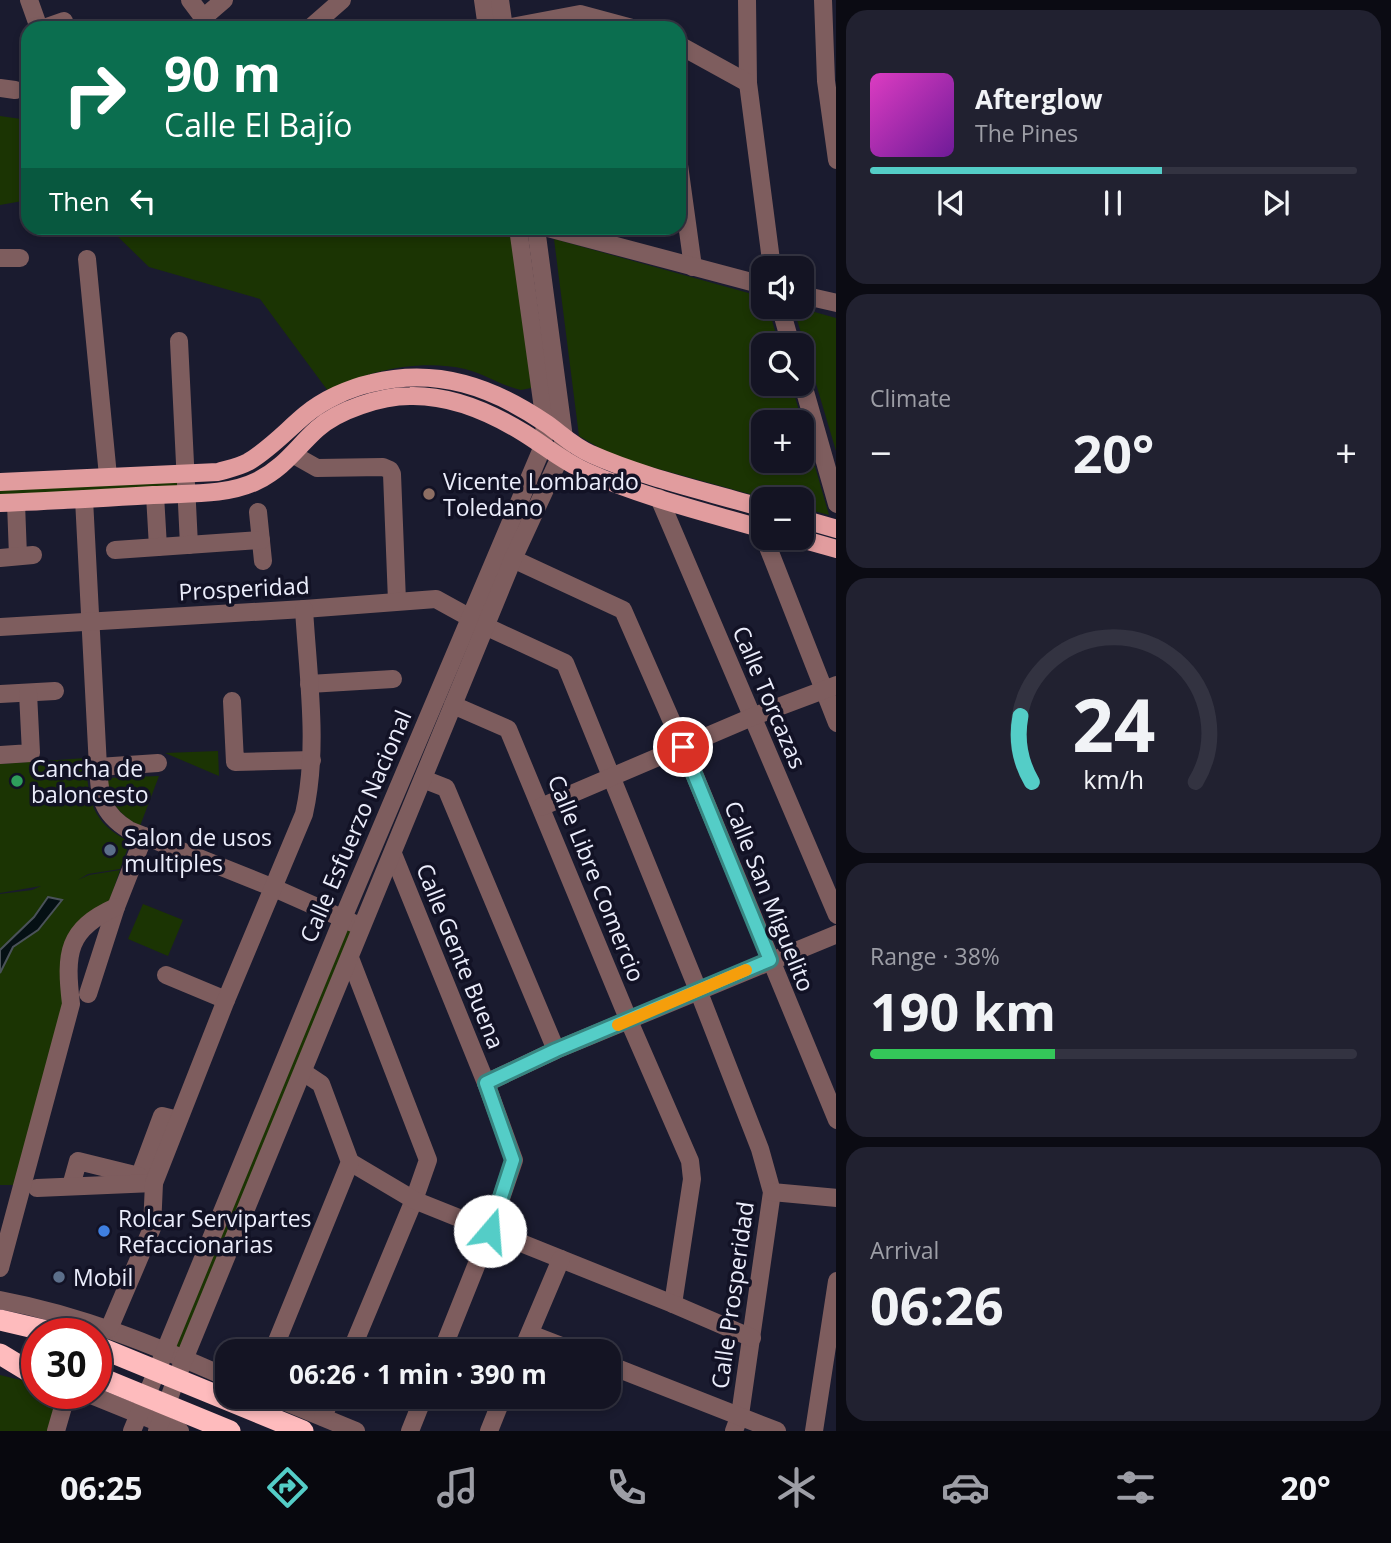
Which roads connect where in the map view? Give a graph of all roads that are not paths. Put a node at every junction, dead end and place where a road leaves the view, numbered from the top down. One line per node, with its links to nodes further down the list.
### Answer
1 (29, 0): 9 (street)
2 (190, 0): 10 (street)
3 (224, 0): 11 (street)
4 (342, 0): 12 (street)
5 (483, 0): 13 (street)
6 (500, 0): 14 (street)
7 (747, 0): 16 (street)
8 (823, 0): 17 (street)
9 (38, 21)
10 (206, 21)
11 (208, 21)
12 (318, 21)
13 (485, 21)
14 (504, 21)
15 (686, 49): 16 (street)
16 (748, 83): 22 (street)
17 (836, 160)
18 (686, 216): 26 (street)
19 (519, 235): 32 (street, Calle Esfuerzo Nacional)
20 (537, 235): 33 (street, Calle Esfuerzo Nacional)
21 (611, 236): 26 (street)
22 (770, 256)
23 (0, 258): 24 (street)
24 (20, 258)
25 (87, 259): 38 (street)
26 (693, 267): 27 (street)
27 (751, 282)
28 (814, 298): 29 (street)
29 (836, 303)
30 (180, 341): 37 (street)
31 (806, 396): 46 (street)
32 (545, 423): 33 (main road); 34 (street, Calle Esfuerzo Nacional); 37 (main road)
33 (564, 438): 36 (street, Calle Esfuerzo Nacional); 45 (main road)
34 (543, 446): 35 (main road); 36 (main road); 63 (street, Calle Esfuerzo Nacional)
35 (294, 455): 40 (main road); 61 (street)
36 (560, 457): 42 (main road); 59 (street, Calle Esfuerzo Nacional)
37 (187, 474): 38 (main road); 40 (street)
38 (108, 476): 39 (main road)
39 (0, 482)
40 (187, 493): 41 (main road); 53 (street)
41 (155, 495): 43 (main road); 54 (street)
42 (659, 498): 49 (main road); 74 (street, Calle Torcazas)
43 (84, 499): 44 (main road); 64 (street)
44 (8, 503): 58 (street)
45 (751, 504)
46 (836, 504)
47 (258, 512): 51 (street)
48 (814, 523): 50 (main road)
49 (751, 528)
50 (836, 529)
51 (261, 540): 53 (street); 60 (street)
52 (814, 543): 55 (main road)
53 (189, 545): 54 (street)
54 (158, 547): 56 (street)
55 (836, 549)
56 (115, 550)
57 (771, 550): 68 (street)
58 (17, 556)
59 (513, 559): 63 (street, Calle Esfuerzo Nacional); 76 (street, Calle San Miguelito)
60 (263, 561)
61 (397, 601): 62 (street, Prosperidad); 63 (street, Prosperidad)
62 (304, 610): 64 (street, Prosperidad); 67 (street)
63 (477, 621): 73 (street, Calle Esfuerzo Nacional); 82 (street, Calle Prosperidad); 89 (street, Calle Esfuerzo Nacional)
64 (90, 622): 65 (street, Prosperidad); 80 (street)
65 (0, 627)
66 (393, 679): 67 (street)
67 (309, 684): 78 (street)
68 (830, 688): 74 (street); 75 (street)
69 (55, 691): 70 (street)
70 (28, 693): 71 (street); 77 (street)
71 (0, 694)
72 (232, 701): 78 (street)
73 (453, 705): 81 (street, Calle Esfuerzo Nacional); 83 (street, Calle Libre Comercio)
74 (752, 717): 76 (street); 88 (street, Calle Torcazas)
75 (836, 723)
76 (683, 747): 82 (street); 93 (street, Calle San Miguelito)
77 (0, 755)
78 (312, 760): 86 (street)
79 (158, 763): 80 (street)
80 (98, 766): 84 (street)
81 (423, 779): 85 (street, Calle Esfuerzo Nacional); 99 (street)
82 (611, 779): 83 (street); 95 (street, Calle Prosperidad)
83 (541, 807): 98 (street, Calle Libre Comercio)
84 (144, 836): 86 (street); 87 (street)
85 (393, 854): 90 (street, Calle Esfuerzo Nacional); 101 (street, Calle Gente Buena)
86 (274, 888): 89 (street); 97 (street)
87 (116, 907): 96 (street); 112 (street)
88 (836, 915)
89 (343, 918): 90 (street); 129 (street, Calle Esfuerzo Nacional)
90 (363, 926): 92 (street, Calle Esfuerzo Nacional)
91 (836, 934): 93 (street)
92 (350, 958): 100 (street, Calle Esfuerzo Nacional); 109 (street)
93 (770, 960): 95 (street); 102 (street, Calle San Miguelito)
94 (166, 975): 97 (street)
95 (698, 990): 98 (street); 107 (street, Calle Prosperidad)
96 (88, 994)
97 (226, 1000): 104 (street)
98 (629, 1021): 99 (street); 115 (street, Calle Libre Comercio)
99 (556, 1050): 101 (street)
100 (303, 1072): 103 (street); 131 (street, Calle Esfuerzo Nacional)
101 (486, 1083): 110 (street, Calle Gente Buena)
102 (836, 1120)
103 (350, 1162): 109 (street); 122 (street)
104 (144, 1181): 105 (street); 105 (street); 117 (street)
105 (71, 1186): 106 (street)
106 (37, 1188)
107 (772, 1192): 108 (street); 121 (street, Calle Prosperidad)
108 (836, 1198)
109 (414, 1200): 110 (street); 123 (street)
110 (490, 1231): 111 (street); 124 (street, Calle Gente Buena)
111 (561, 1259): 115 (street); 120 (street)
112 (0, 1268)
113 (836, 1281): 157 (street)
114 (0, 1300): 116 (street)
115 (673, 1304): 121 (street)
116 (64, 1318)
117 (112, 1318)
118 (0, 1320): 119 (highway)
119 (21, 1325)
120 (530, 1334): 125 (street); 126 (street)
121 (752, 1338): 148 (street, Calle Prosperidad)
122 (278, 1339)
123 (356, 1339)
124 (447, 1339)
125 (528, 1339)
126 (543, 1339)
127 (112, 1340): 129 (street)
128 (112, 1343): 137 (highway)
129 (165, 1350): 131 (street); 137 (street, Calle Esfuerzo Nacional)
130 (0, 1352): 132 (highway)
131 (185, 1359): 136 (street); 137 (street, Calle Esfuerzo Nacional)
132 (21, 1362)
133 (0, 1366): 134 (street)
134 (21, 1368)
135 (621, 1370): 148 (street)
136 (215, 1372)
137 (166, 1375): 145 (street, Calle Esfuerzo Nacional); 147 (street, Calle Esfuerzo Nacional); 152 (highway)
138 (112, 1390): 145 (highway)
139 (112, 1403): 145 (street)
140 (62, 1409): 149 (street)
141 (303, 1409): 146 (street)
142 (326, 1409): 146 (street)
143 (419, 1409): 154 (street)
144 (498, 1409): 155 (street)
145 (139, 1414): 147 (highway)
146 (323, 1417): 153 (street)
147 (161, 1419): 150 (street); 151 (highway)
148 (737, 1423): 156 (street)
149 (56, 1431)
150 (180, 1431)
151 (230, 1431)
152 (303, 1431)
153 (356, 1431)
154 (410, 1431)
155 (489, 1431)
156 (777, 1431)
157 (814, 1431)

